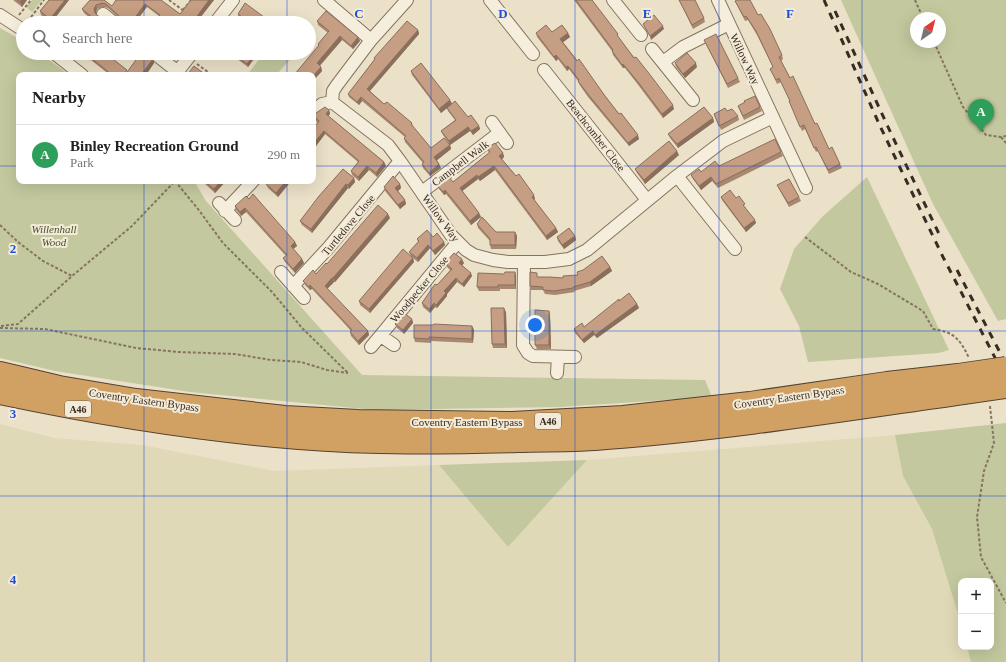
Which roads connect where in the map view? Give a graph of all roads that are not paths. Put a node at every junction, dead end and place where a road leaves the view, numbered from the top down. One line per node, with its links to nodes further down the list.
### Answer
1 (234, 0): 10 (street)
2 (324, 0): 14 (street)
3 (407, 0): 14 (street)
4 (490, 0): 16 (street)
5 (613, 0): 13 (street)
6 (718, 0): 11 (street, Willow Way)
7 (103, 14): 9 (street)
8 (0, 15): 12 (street)
9 (105, 16)
10 (221, 16)
11 (729, 24): 20 (street); 28 (street, Willow Way)
12 (16, 25)
13 (641, 35)
14 (371, 40): 26 (street)
15 (652, 48): 20 (street)
16 (533, 54)
17 (63, 60): 22 (street)
18 (162, 60): 23 (street)
19 (186, 60): 24 (street)
20 (663, 62): 25 (street)
21 (544, 70): 37 (street, Beachcomber Close)
22 (78, 72)
23 (176, 72)
24 (178, 72)
25 (693, 100)
26 (332, 102): 27 (street); 32 (street, Willow Way)
27 (316, 109)
28 (773, 117): 33 (street, Willow Way); 35 (street, Willow Way)
29 (492, 122): 30 (street, Campbell Walk)
30 (499, 133): 31 (street, Campbell Walk); 36 (street, Campbell Walk)
31 (506, 143)
32 (400, 161): 36 (street, Willow Way); 43 (street, Turtledove Close)
33 (677, 176): 37 (street, Willow Way); 40 (street)
34 (249, 184): 38 (street)
35 (806, 188)
36 (422, 192): 39 (street, Willow Way)
37 (647, 200): 41 (street, Willow Way)
38 (234, 220)
39 (457, 243): 41 (street, Willow Way); 45 (street, Woodpecker Close)
40 (735, 249)
41 (524, 263): 48 (street)
42 (281, 272): 43 (street)
43 (293, 286): 44 (street)
44 (304, 298)
45 (381, 336): 46 (street); 47 (street, Woodpecker Close)
46 (394, 345)
47 (371, 347)
48 (558, 357): 49 (street); 52 (street)
49 (575, 357)
50 (1006, 368): 53 (highway, Coventry Eastern Bypass / A46, bridge)
51 (0, 373): 53 (highway, Coventry Eastern Bypass / A46)
52 (557, 373)
53 (961, 384): 54 (highway, Coventry Eastern Bypass / A46, bridge); 55 (highway, Coventry Eastern Bypass / A46)
54 (1006, 387)
55 (0, 393)

